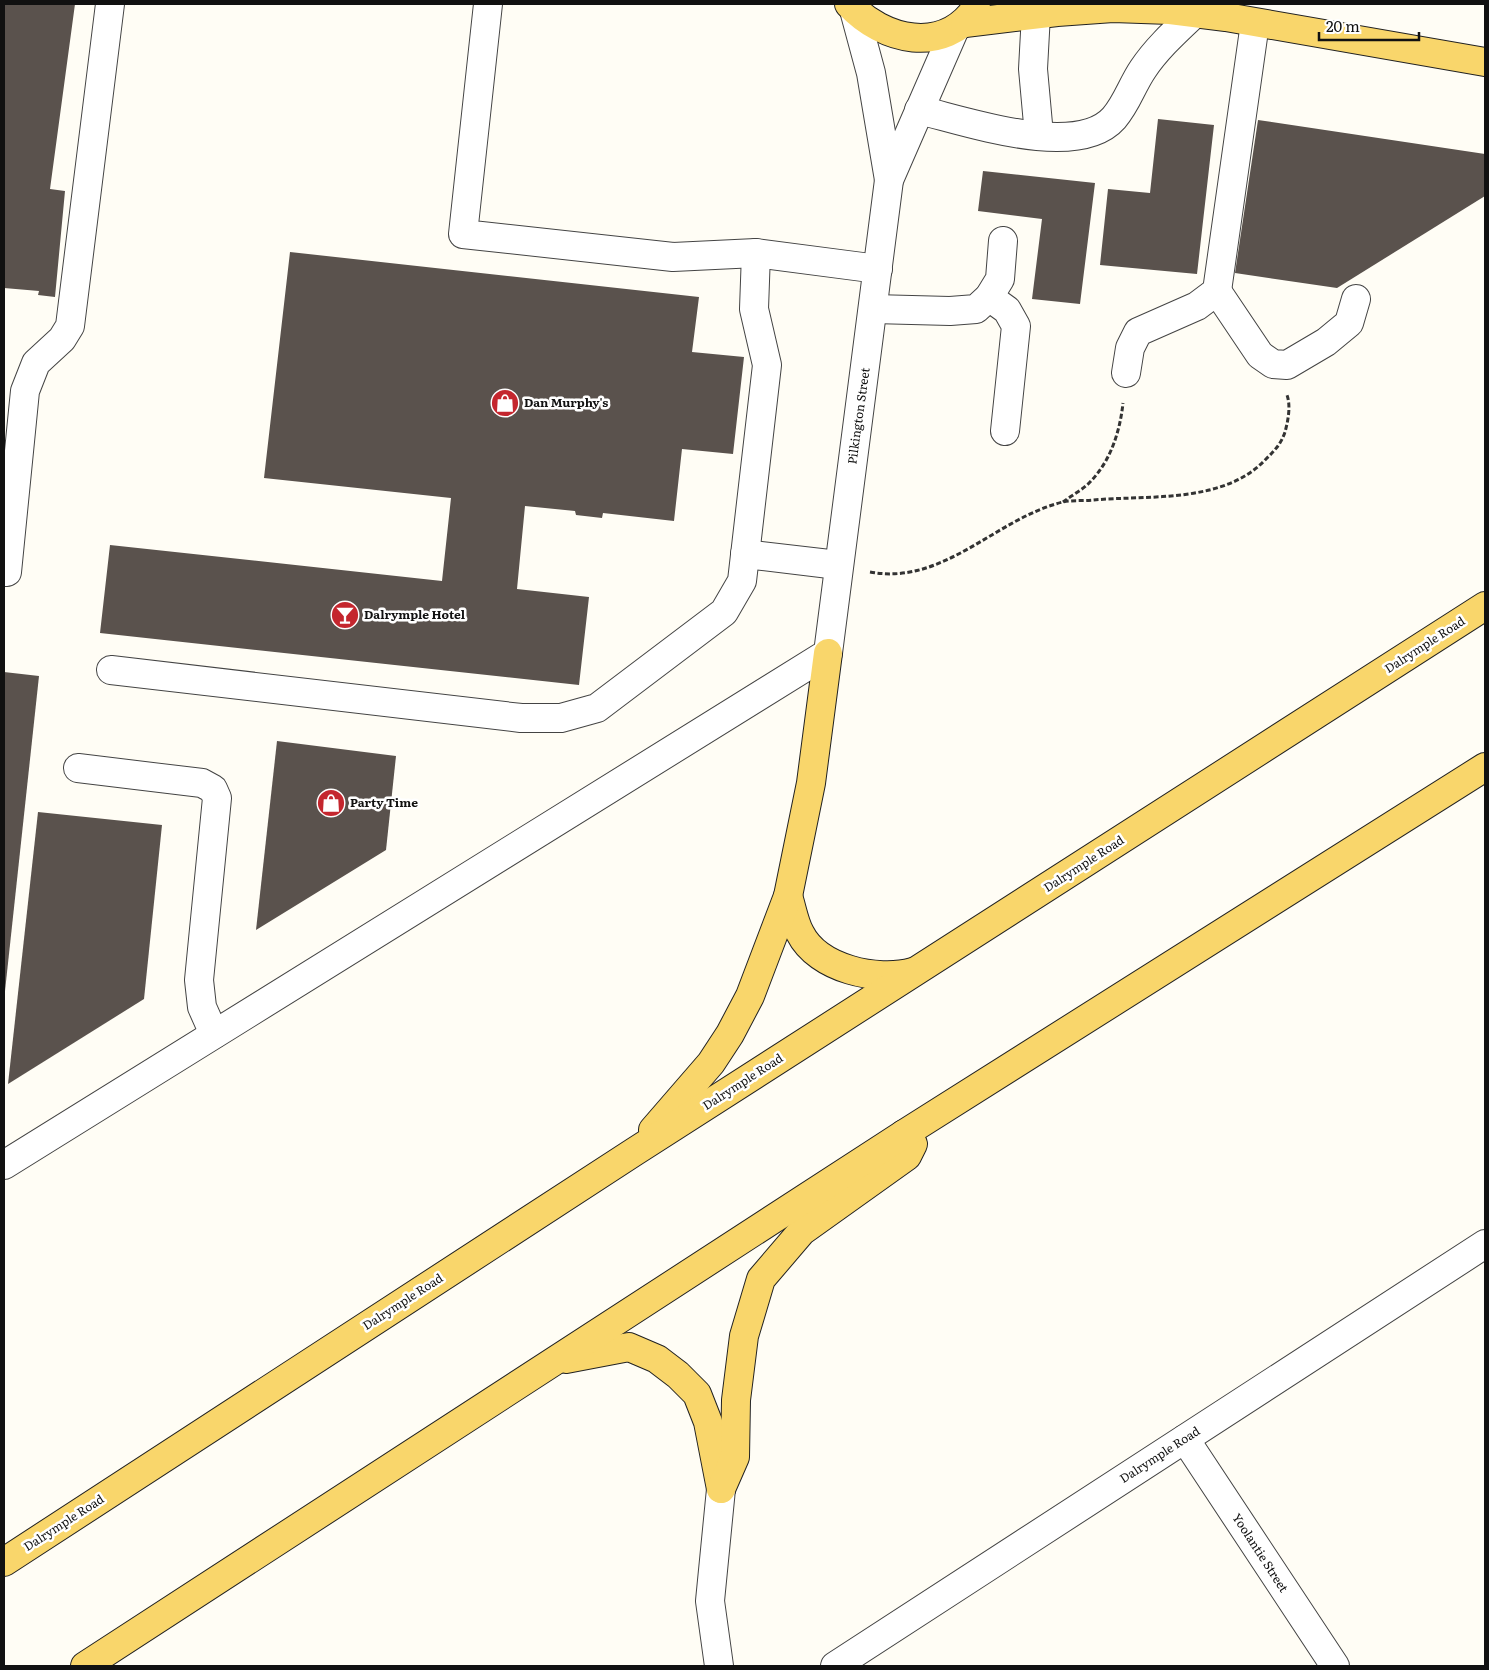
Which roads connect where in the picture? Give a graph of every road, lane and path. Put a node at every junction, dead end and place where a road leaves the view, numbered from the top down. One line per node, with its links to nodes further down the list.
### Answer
1 (110, 4): 25 (street)
2 (488, 4): 13 (street)
3 (852, 7): 6 (main road); 11 (street, Pilkington Street)
4 (1195, 13): 5 (main road); 7 (main road); 10 (street)
5 (1036, 14): 6 (main road); 10 (street)
6 (966, 19): 9 (street, Pilkington Street)
7 (1255, 23): 8 (main road); 15 (street)
8 (1485, 62)
9 (920, 110): 10 (street); 11 (street, Pilkington Street)
10 (1038, 135)
11 (889, 180): 14 (street, Pilkington Street)
12 (1003, 241): 16 (street)
13 (756, 253): 14 (street); 23 (street)
14 (878, 269): 18 (street, Pilkington Street)
15 (1217, 291): 19 (street); 20 (street)
16 (989, 297): 18 (street); 21 (street)
17 (1356, 299): 19 (street)
18 (873, 309): 24 (street, Pilkington Street)
19 (1273, 364): 22 (path)
20 (1126, 373): 22 (path)
21 (1005, 431)
22 (1063, 502): 24 (path)
23 (745, 554): 24 (street); 28 (street)
24 (838, 565): 27 (street, Pilkington Street)
25 (7, 572)
26 (1485, 606): 32 (main road, Dalrymple Road)
27 (828, 653): 31 (main road); 33 (street)
28 (112, 670)
29 (1485, 766): 34 (main road)
30 (78, 768): 33 (street)
31 (788, 896): 32 (main road); 35 (main road)
32 (920, 970): 35 (main road, Dalrymple Road)
33 (214, 1034): 36 (street)
34 (904, 1134): 38 (main road); 40 (main road)
35 (634, 1152): 41 (main road, Dalrymple Road)
36 (4, 1165)
37 (1485, 1244): 39 (street, Dalrymple Road)
38 (554, 1362): 40 (main road); 42 (main road)
39 (1185, 1439): 44 (street, Dalrymple Road); 45 (street, Yoolantie Street)
40 (721, 1489): 43 (street)
41 (4, 1562)
42 (85, 1666)
43 (719, 1666)
44 (835, 1666)
45 (1335, 1666)

